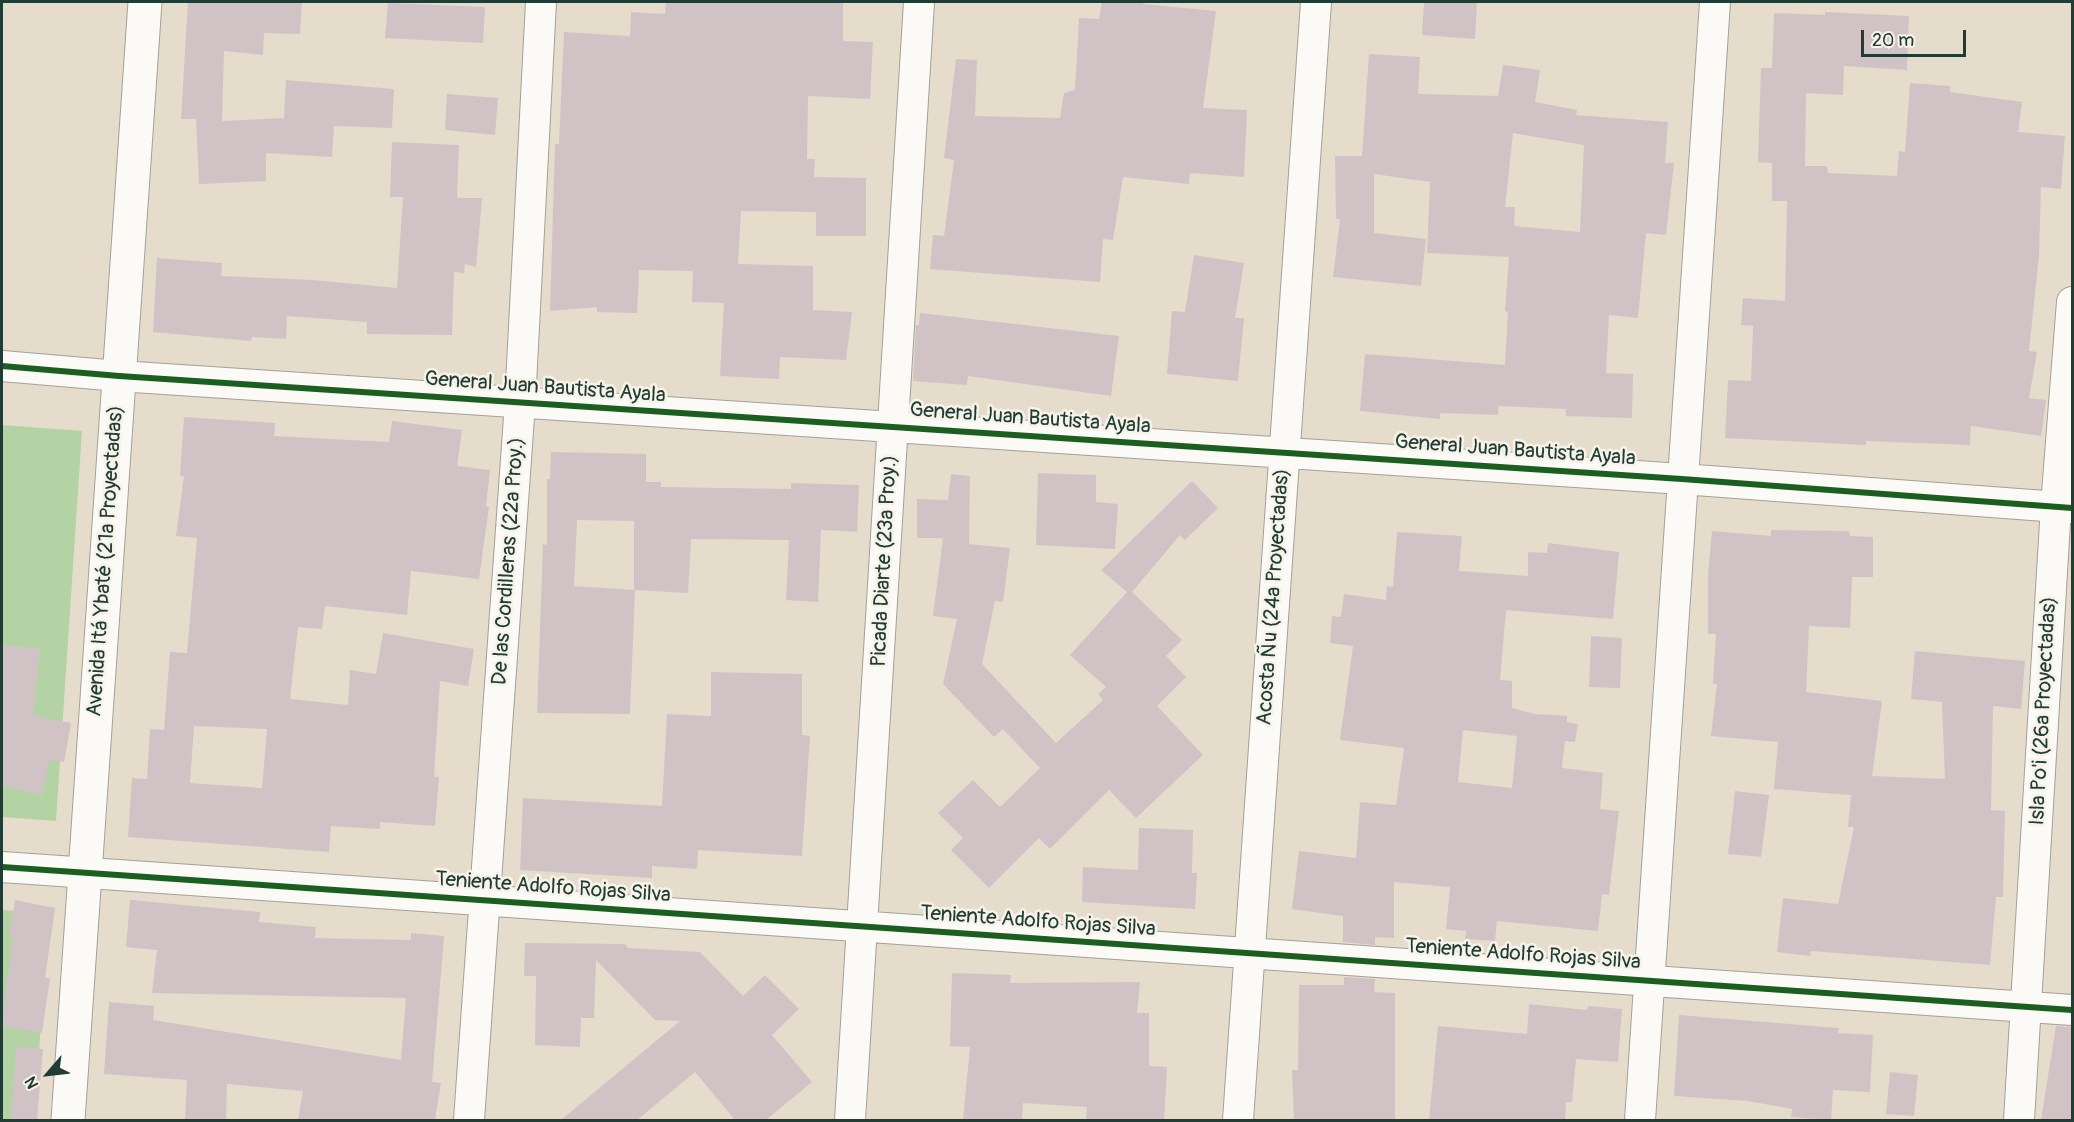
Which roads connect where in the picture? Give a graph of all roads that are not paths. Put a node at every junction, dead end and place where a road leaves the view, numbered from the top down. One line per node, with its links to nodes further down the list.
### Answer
1 (145, 2): 8 (main road, Avenida Itá Ybaté (21ª Proyectadas))
2 (541, 2): 9 (street, De las Cordilleras (22ª Proy.))
3 (919, 2): 10 (street, Picada Diarte (23ª Proy.))
4 (1316, 2): 11 (street, Acosta Ñu (24ª Proyectadas))
5 (1715, 2): 12 (street)
6 (2073, 302): 13 (street, Isla Po'i (26ª Proyectadas))
7 (2, 366): 8 (street, General Juan Bautista Ayala)
8 (119, 376): 9 (street, General Juan Bautista Ayala); 15 (main road, Avenida Itá Ybaté (21ª Proyectadas))
9 (520, 403): 10 (street, General Juan Bautista Ayala); 16 (street, De las Cordilleras (22ª Proy.))
10 (893, 427): 11 (street, General Juan Bautista Ayala); 17 (street, Picada Diarte (23ª Proy.))
11 (1284, 453): 12 (street, General Juan Bautista Ayala); 18 (street, Acosta Ñu (24ª Proyectadas))
12 (1682, 478): 13 (street, General Juan Bautista Ayala); 19 (street)
13 (2064, 507): 20 (street, Isla Po'i (26ª Proyectadas))
14 (2, 867): 15 (street, Teniente Adolfo Rojas Silva)
15 (85, 872): 16 (street, Teniente Adolfo Rojas Silva); 22 (main road, Avenida Itá Ybaté (21ª Proyectadas))
16 (485, 900): 17 (street, Teniente Adolfo Rojas Silva); 23 (street, De las Cordilleras (22ª Proy.))
17 (864, 926): 18 (street, Teniente Adolfo Rojas Silva); 24 (street, Picada Diarte (23ª Proy.))
18 (1249, 953): 19 (street, Teniente Adolfo Rojas Silva); 25 (street, Acosta Ñu (24ª Proyectadas))
19 (1649, 981): 20 (street, Teniente Adolfo Rojas Silva); 26 (street)
20 (2027, 1007): 21 (street, Teniente Adolfo Rojas Silva); 27 (street, Isla Po'i (26ª Proyectadas))
21 (2073, 1010)
22 (68, 1120)
23 (469, 1120)
24 (850, 1120)
25 (1238, 1120)
26 (1640, 1120)
27 (2019, 1120)

